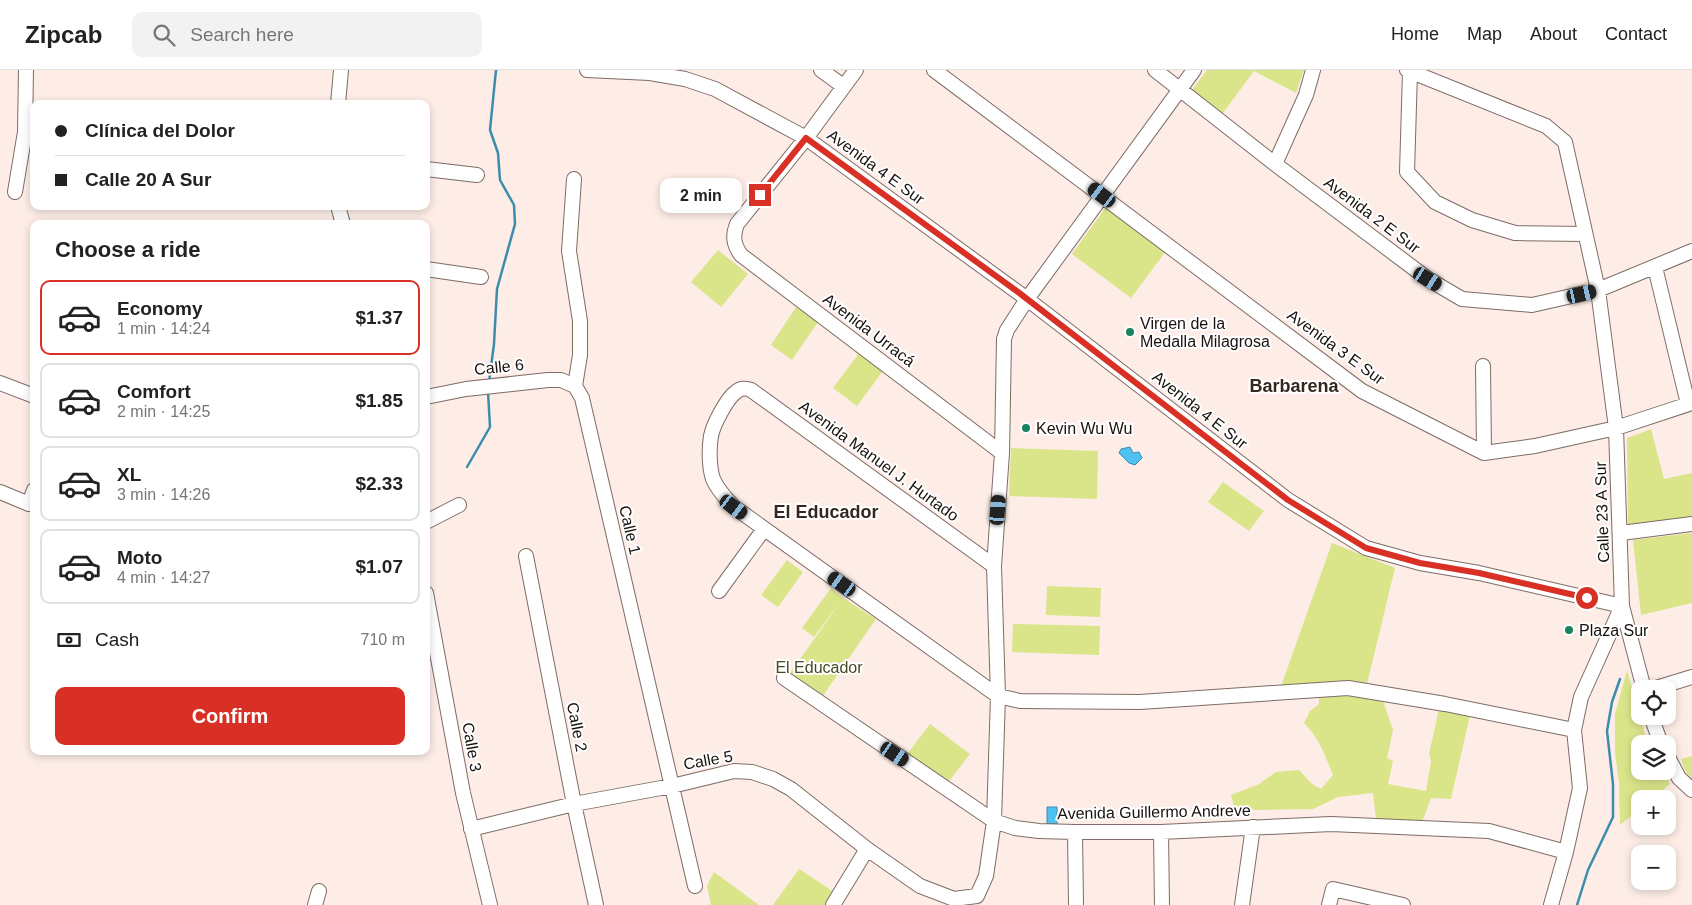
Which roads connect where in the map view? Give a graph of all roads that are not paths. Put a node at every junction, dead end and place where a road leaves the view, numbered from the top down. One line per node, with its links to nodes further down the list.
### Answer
1 (26, 70): 19 (street)
2 (341, 70): 13 (street)
3 (587, 70): 14 (street, Avenida 4 E Sur)
4 (821, 70): 11 (street)
5 (856, 70): 11 (street)
6 (934, 70): 20 (street, Avenida 3 E Sur)
7 (1154, 70): 12 (street, Avenida 2 E Sur)
8 (1194, 70): 12 (street)
9 (1313, 70): 15 (street)
10 (1408, 71): 21 (street, Calle 23 A Sur); 21 (street)
11 (843, 86): 14 (street)
12 (1180, 89): 15 (street, Avenida 2 E Sur); 20 (street)
13 (338, 100)
14 (806, 138): 27 (street, Avenida 4 E Sur); 35 (street, Avenida Urracá)
15 (1275, 164): 26 (street, Avenida 2 E Sur)
16 (430, 169): 17 (street)
17 (477, 175)
18 (574, 179): 30 (street)
19 (15, 192)
20 (1102, 195): 27 (street); 36 (street, Avenida 3 E Sur)
21 (1585, 234): 26 (street, Calle 23 A Sur)
22 (1692, 251): 23 (street, Avenida 2 E Sur)
23 (1655, 267): 26 (street, Avenida 2 E Sur); 33 (street)
24 (430, 270): 25 (street)
25 (481, 277)
26 (1598, 290): 34 (street, Calle 23 A Sur)
27 (1027, 299): 35 (street); 47 (street, Avenida 4 E Sur)
28 (1483, 366): 36 (street)
29 (0, 383): 31 (street)
30 (575, 386): 32 (street, Calle 6); 56 (street, Calle 1)
31 (30, 394)
32 (430, 396)
33 (1690, 404): 34 (street)
34 (1616, 428): 36 (street); 43 (street, Calle 23 A Sur)
35 (1002, 453): 45 (street)
36 (1484, 453)
37 (0, 492): 38 (street)
38 (30, 497)
39 (459, 505): 40 (street)
40 (430, 520)
41 (1692, 524): 43 (street)
42 (764, 529): 45 (street, Avenida Manuel J. Hurtado); 46 (street); 53 (street)
43 (1621, 533): 47 (street, Calle 23 A Sur)
44 (526, 556): 58 (street, Calle 2)
45 (994, 566): 53 (street)
46 (720, 591)
47 (1622, 606): 51 (street); 54 (street, Calle 23 A Sur)
48 (430, 615): 61 (street, Calle 3)
49 (1692, 677): 52 (street)
50 (784, 678): 59 (street, Avenida Guillermo Andreve)
51 (1642, 680)
52 (1676, 682)
53 (998, 696): 54 (street); 59 (street)
54 (1574, 730): 65 (street, Calle 23 A Sur)
55 (1676, 772): 57 (street)
56 (672, 786): 58 (street, Calle 5); 64 (street, Calle 5); 66 (street, Calle 1)
57 (1692, 790)
58 (574, 804): 61 (street, Calle 5); 71 (street, Calle 2)
59 (994, 821): 62 (street, Avenida Guillermo Andreve); 64 (street, Calle 5)
60 (1253, 827): 63 (street, Avenida Guillermo Andreve); 65 (street, Avenida Guillermo Andreve); 75 (street)
61 (472, 829): 70 (street, Calle 3)
62 (1075, 832): 63 (street, Avenida Guillermo Andreve); 73 (street)
63 (1161, 832): 74 (street)
64 (867, 849): 72 (street)
65 (1566, 852): 68 (street, Calle 23 A Sur)
66 (695, 886)
67 (318, 891): 69 (street)
68 (1551, 904)
69 (315, 905)
70 (490, 905)
71 (596, 905)
72 (833, 905)
73 (1076, 905)
74 (1162, 905)
75 (1242, 905)
76 (1329, 905): 77 (street)
77 (1403, 905)

